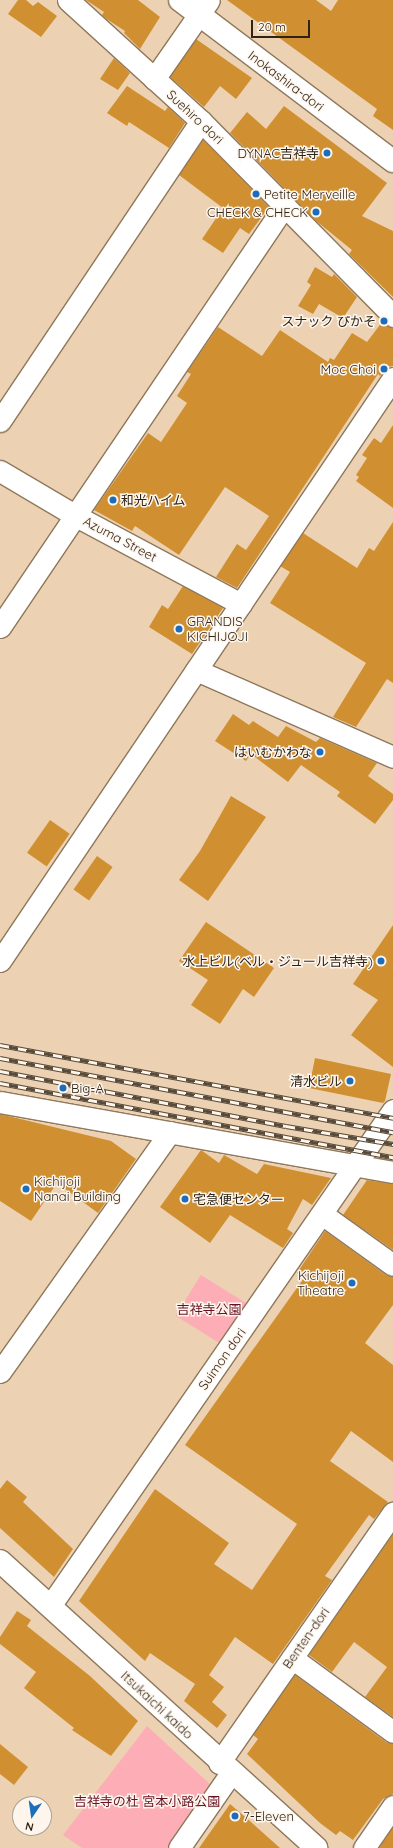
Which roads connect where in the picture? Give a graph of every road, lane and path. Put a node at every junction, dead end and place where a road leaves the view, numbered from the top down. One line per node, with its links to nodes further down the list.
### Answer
1 (68, 0): 4 (street, Suehiro dori)
2 (180, 0): 3 (main road, Inokashira-dori)
3 (204, 7): 4 (street); 6 (main road, Inokashira-dori)
4 (154, 79): 5 (street, Suehiro dori)
5 (201, 121): 7 (street, Suehiro dori); 10 (street)
6 (393, 161)
7 (285, 206): 8 (street, Suehiro dori); 12 (street)
8 (393, 316)
9 (393, 378): 13 (street)
10 (0, 421)
11 (0, 471): 12 (street, Azuma Street)
12 (76, 516): 13 (street, Azuma Street); 14 (street)
13 (241, 604): 15 (street)
14 (0, 628)
15 (196, 670): 16 (street); 17 (street)
16 (393, 757)
17 (0, 961)
18 (0, 1102): 20 (street)
19 (393, 1110): 21 (street, Suimon dori)
20 (170, 1132): 21 (street); 25 (street)
21 (354, 1166): 22 (street); 23 (street, Suimon dori)
22 (393, 1172)
23 (322, 1214): 24 (street); 28 (street, Suimon dori)
24 (393, 1264)
25 (0, 1372)
26 (393, 1513): 29 (street, Benten-dori)
27 (0, 1561): 28 (main road, Itsukaichi kaido)
28 (50, 1606): 31 (main road, Itsukaichi kaido)
29 (292, 1658): 30 (street); 31 (street, Benten-dori)
30 (393, 1732)
31 (225, 1768): 33 (street, Benten-dori); 34 (main road, Itsukaichi kaido)
32 (393, 1806): 35 (street)
33 (179, 1848)
34 (316, 1848)
35 (364, 1848)

